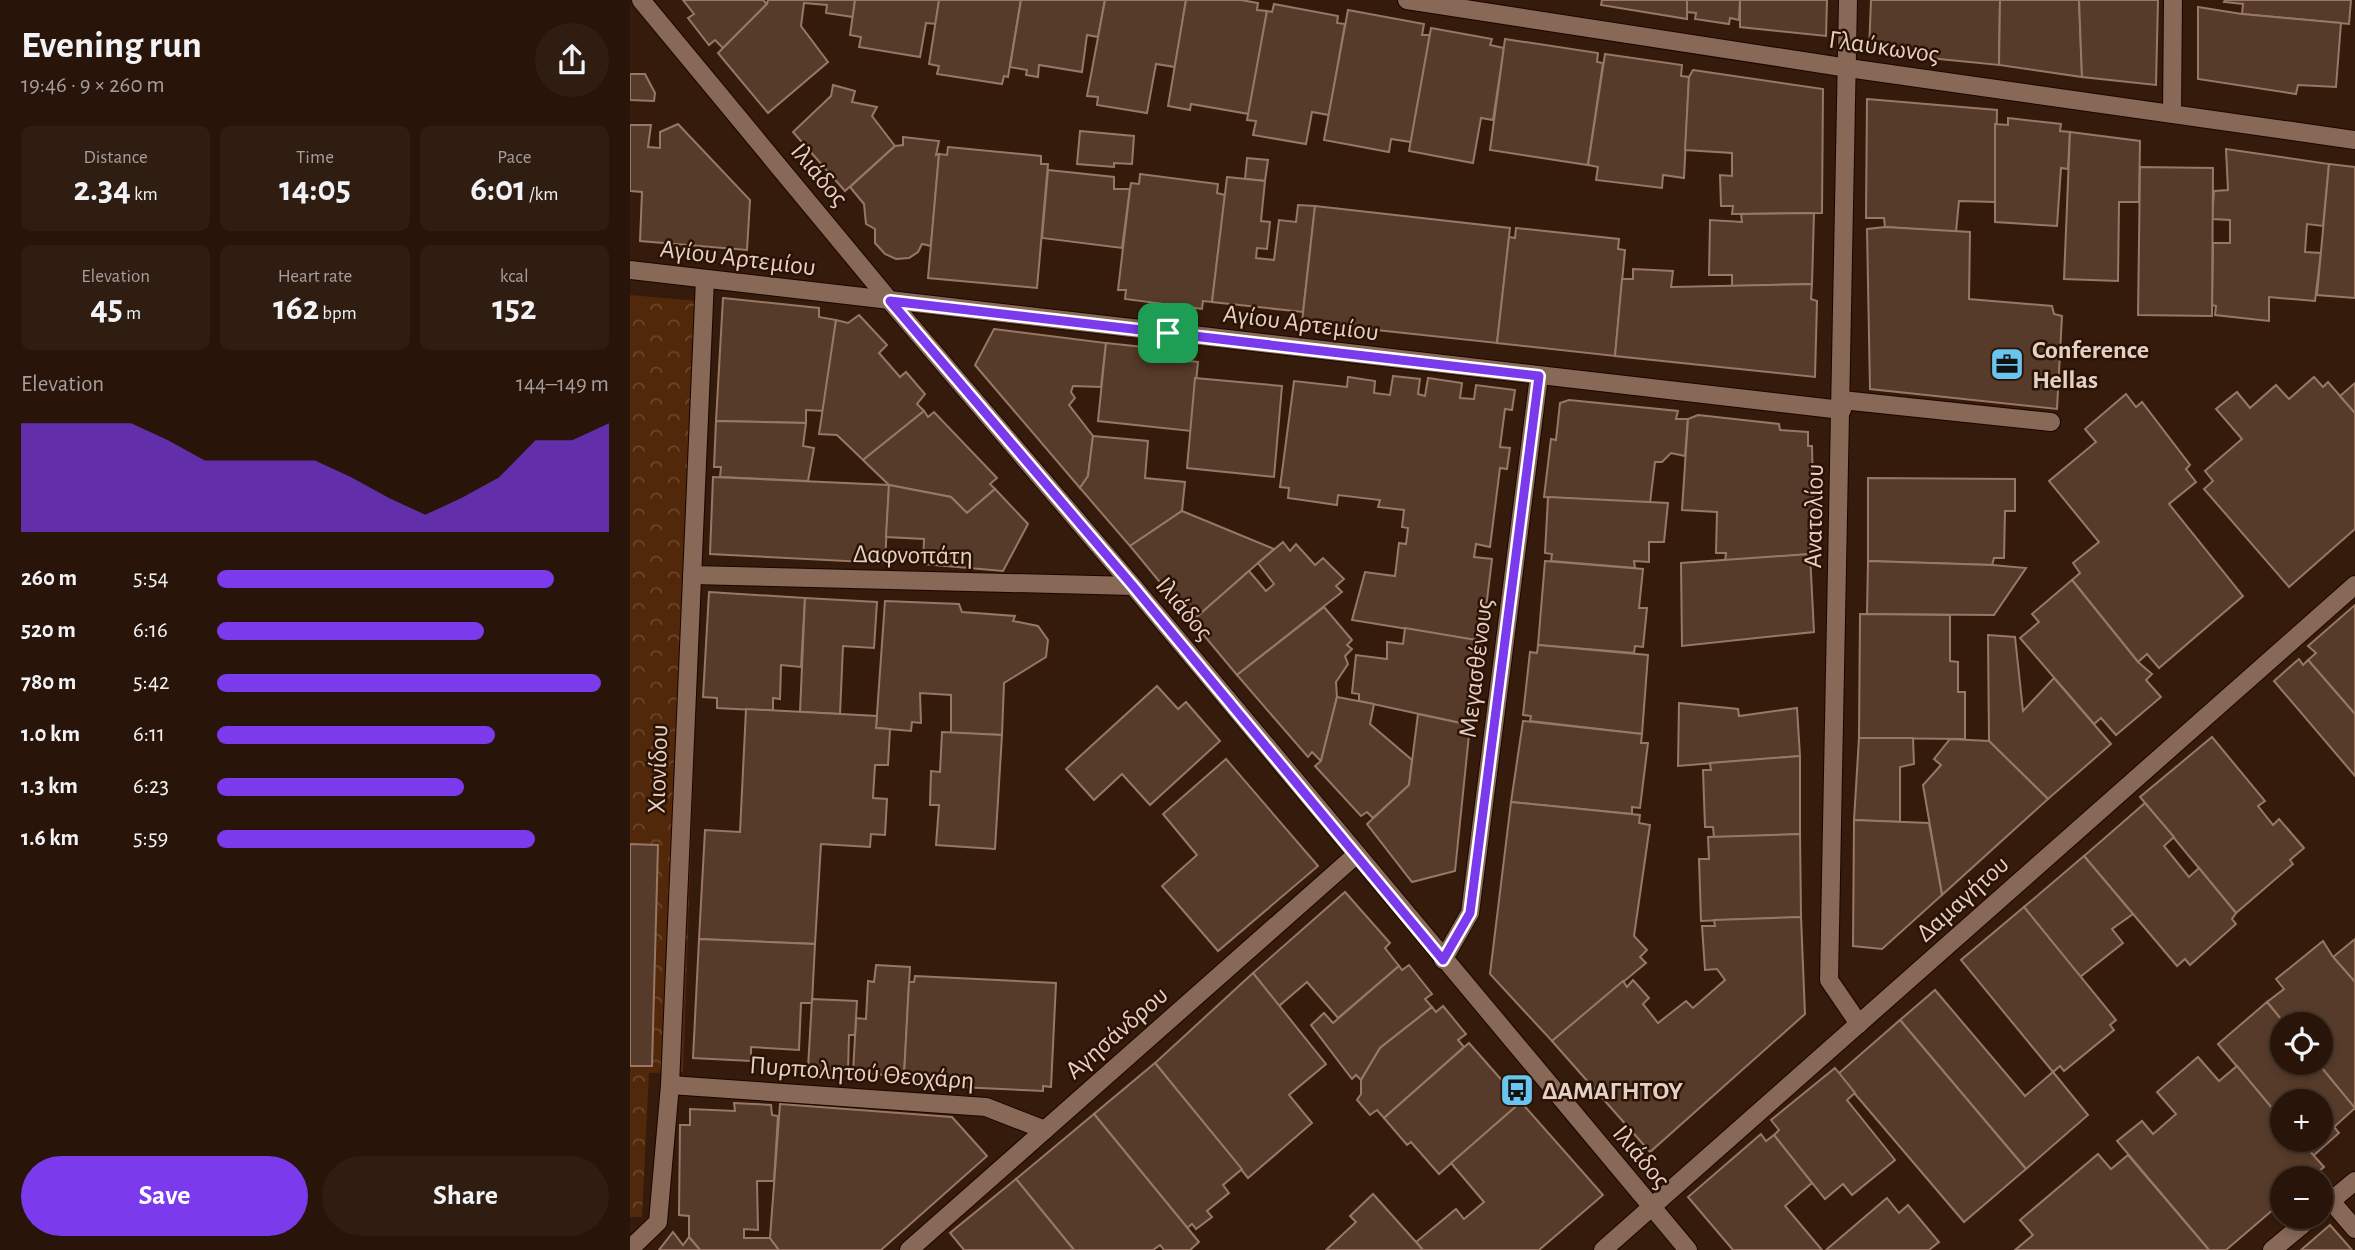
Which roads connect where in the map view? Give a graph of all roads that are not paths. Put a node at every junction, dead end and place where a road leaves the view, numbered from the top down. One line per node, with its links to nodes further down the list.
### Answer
1 (641, 0): 10 (street, Ιλιάδος)
2 (1407, 0): 5 (street, Γλαύκωνος)
3 (1848, 0): 5 (street, Ανατολίου)
4 (2173, 0): 6 (street)
5 (1848, 68): 6 (street, Γλαύκωνος); 12 (street, Ανατολίου)
6 (2172, 114): 7 (street, Γλαύκωνος)
7 (2355, 140)
8 (630, 271): 9 (street, Αγίου Αρτεμίου)
9 (705, 279): 10 (street, Αγίου Αρτεμίου); 14 (street, Χιονίδου)
10 (890, 301): 11 (street, Αγίου Αρτεμίου); 16 (street, Ιλιάδος)
11 (1539, 376): 12 (street, Αγίου Αρτεμίου); 18 (street, Μεγασθένους)
12 (1842, 405): 13 (street, Αγίου Αρτεμίου); 19 (street, Ανατολίου)
13 (2050, 422)
14 (692, 575): 16 (street, Δαφνοπάτη); 20 (street, Χιονίδου)
15 (2355, 585): 19 (street, Δαμαγήτου)
16 (1133, 586): 17 (street, Ιλιάδος)
17 (1357, 854): 18 (street, Ιλιάδος); 21 (street, Αγησάνδρου)
18 (1443, 960): 24 (street, Ιλιάδος)
19 (1859, 1024): 24 (street, Δαμαγήτου)
20 (670, 1085): 21 (street, Πυρπολητού Θεοχάρη); 28 (street, Χιονίδου)
21 (1045, 1129): 29 (street, Αγησάνδρου)
22 (2355, 1181): 23 (street)
23 (2333, 1199)
24 (1651, 1207): 30 (street, Δαμαγήτου); 31 (street, Ιλιάδος)
25 (2333, 1211): 27 (street)
26 (2297, 1229): 32 (street)
27 (2355, 1229)
28 (630, 1249)
29 (909, 1250)
30 (1603, 1250)
31 (1688, 1250)
32 (2272, 1250)

